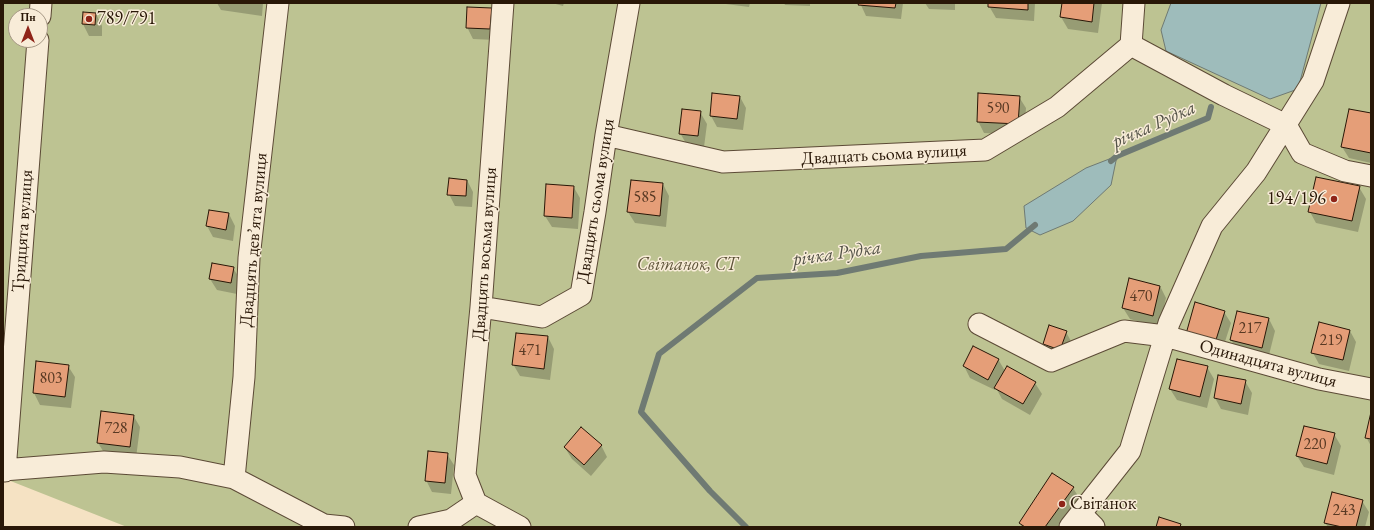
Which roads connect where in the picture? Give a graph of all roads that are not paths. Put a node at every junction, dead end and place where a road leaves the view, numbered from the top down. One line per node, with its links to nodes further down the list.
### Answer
1 (278, 3): 16 (street, Двадцять дев’ята вулиця)
2 (503, 3): 11 (street, Двадцять восьма вулиця)
3 (629, 3): 9 (street, Двадцять сьома вулиця)
4 (1134, 3): 6 (street)
5 (1339, 3): 8 (street)
6 (1131, 44): 8 (street); 9 (street, Двадцать сьома вулиця)
7 (37, 48): 15 (street, Тридцята вулиця)
8 (1286, 125): 10 (street); 13 (street)
9 (606, 135): 11 (street, Двадцять сьома вулиця)
10 (1371, 176)
11 (481, 307): 17 (street, Двадцять восьма вулиця)
12 (979, 324): 13 (street, Одинадцята вулиця)
13 (1165, 336): 14 (street, Одинадцята вулиця); 18 (street)
14 (1371, 389)
15 (4, 470): 16 (street)
16 (234, 478): 19 (street)
17 (476, 503): 20 (street); 21 (street)
18 (1082, 523)
19 (344, 527)
20 (419, 527)
21 (520, 527)

